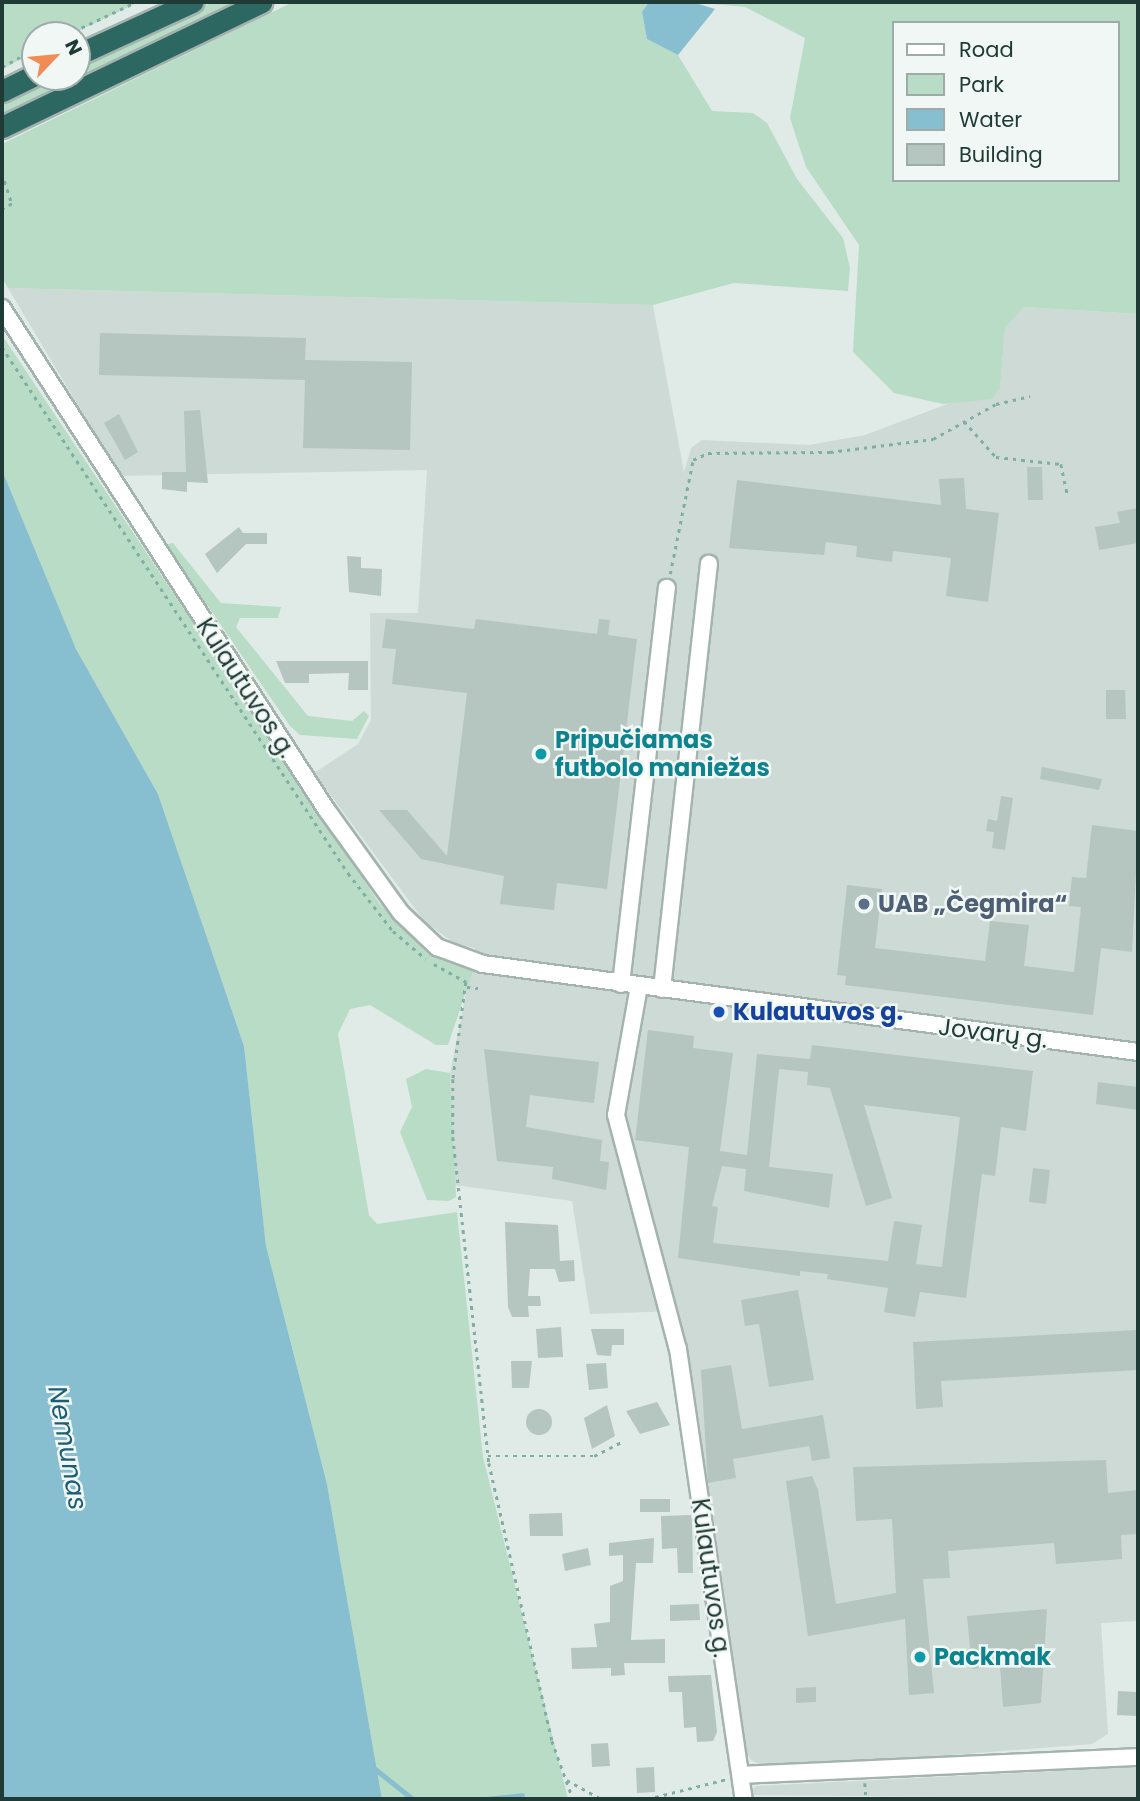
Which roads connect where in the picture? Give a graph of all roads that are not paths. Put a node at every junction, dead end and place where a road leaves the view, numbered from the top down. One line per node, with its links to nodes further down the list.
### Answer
1 (192, 2): 3 (highway)
2 (262, 2): 6 (highway)
3 (91, 49)
4 (21, 82): 5 (highway)
5 (2, 91)
6 (2, 127)
7 (2, 308): 10 (street, Kulautuvos g.)
8 (709, 564): 12 (street)
9 (667, 588): 10 (street)
10 (621, 984): 11 (street, Kulautuvos g.)
11 (639, 986): 12 (street, Jovarų g.); 15 (street, Kulautuvos g.)
12 (662, 989): 13 (street, Jovarų g.)
13 (1138, 1052)
14 (1138, 1757): 15 (street)
15 (741, 1776): 16 (street, Kulautuvos g.)
16 (744, 1799)

